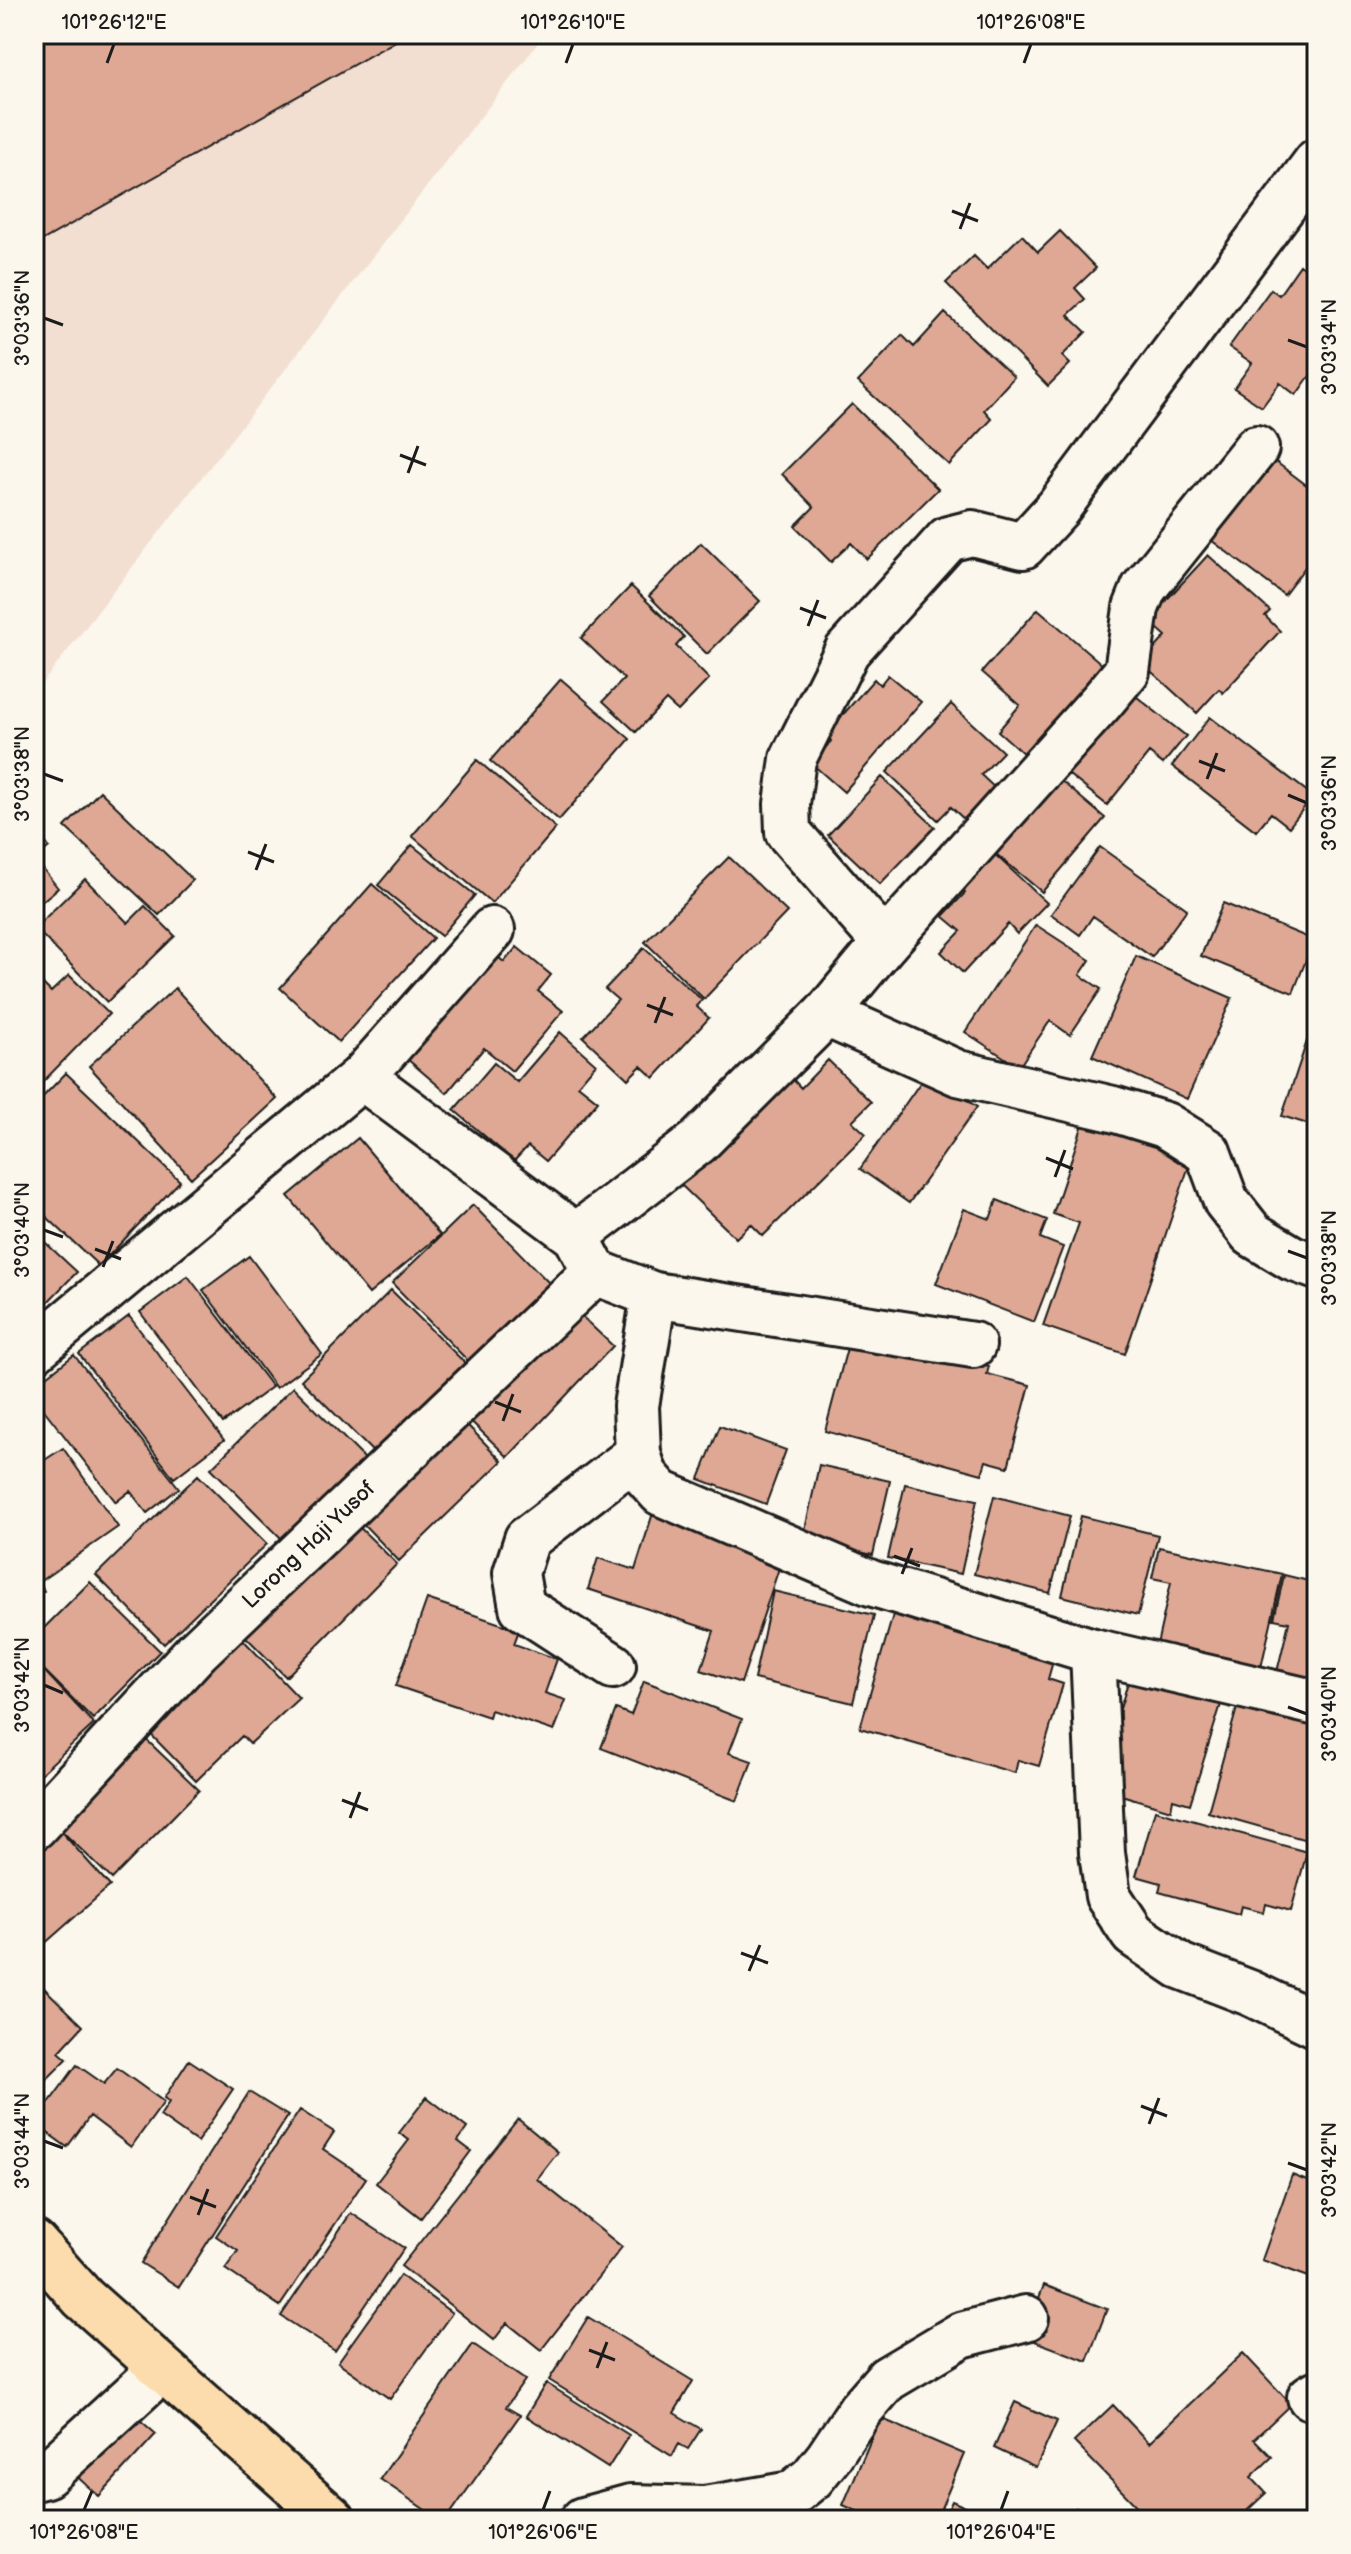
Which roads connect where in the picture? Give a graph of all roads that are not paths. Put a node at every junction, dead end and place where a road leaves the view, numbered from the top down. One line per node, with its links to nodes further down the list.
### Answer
1 (1317, 161): 4 (street)
2 (1256, 448): 4 (street, Lorong Haji Yusof)
3 (492, 930): 6 (street)
4 (885, 943): 5 (street, Lorong Haji Yusof)
5 (826, 1014): 7 (street, Lorong Haji Yusof); 8 (street)
6 (362, 1077): 7 (street); 11 (street)
7 (586, 1254): 9 (street); 16 (street, Lorong Haji Yusof)
8 (1317, 1267)
9 (654, 1295): 10 (street); 12 (street)
10 (973, 1345)
11 (34, 1350)
12 (638, 1454): 13 (street); 14 (street)
13 (1093, 1651): 15 (street); 17 (street)
14 (613, 1666)
15 (1317, 1703)
16 (34, 1827)
17 (1317, 2025)
18 (34, 2243): 20 (main road)
19 (1026, 2318): 23 (street)
20 (162, 2369): 21 (street); 22 (main road)
21 (34, 2478)
22 (333, 2520)
23 (583, 2520)

